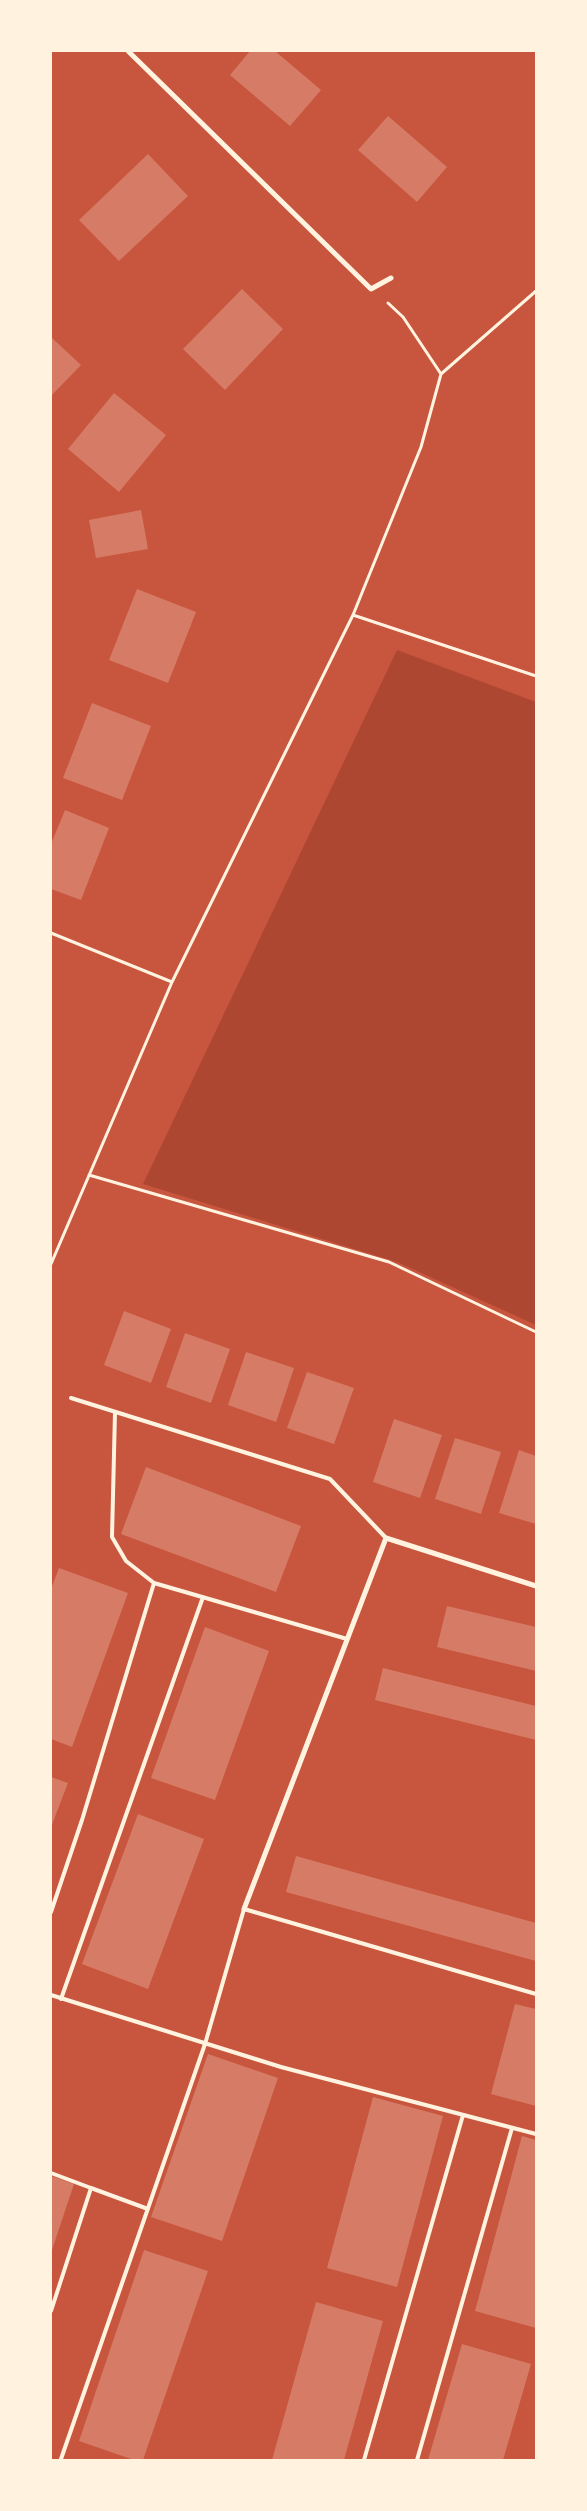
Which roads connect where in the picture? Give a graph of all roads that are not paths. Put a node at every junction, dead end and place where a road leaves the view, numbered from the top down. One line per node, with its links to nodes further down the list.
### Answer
1 (128, 51): 2 (street)
2 (391, 278)
3 (71, 1398): 4 (lane)
4 (115, 1412): 5 (lane); 6 (lane)
5 (386, 1538): 7 (street); 9 (street)
6 (154, 1583): 8 (lane); 11 (lane)
7 (536, 1586)
8 (203, 1597): 9 (lane); 14 (lane)
9 (347, 1639): 10 (street)
10 (244, 1909): 12 (lane); 15 (lane)
11 (51, 1912)
12 (536, 1994)
13 (51, 1996): 14 (lane)
14 (61, 1999): 15 (lane)
15 (205, 2044): 16 (lane); 21 (lane)
16 (463, 2115): 17 (lane); 24 (lane)
17 (512, 2128): 18 (lane); 25 (lane)
18 (536, 2134)
19 (51, 2173): 20 (lane)
20 (91, 2188): 21 (lane); 22 (lane)
21 (148, 2209): 23 (lane)
22 (51, 2311)
23 (62, 2459)
24 (364, 2460)
25 (417, 2460)

